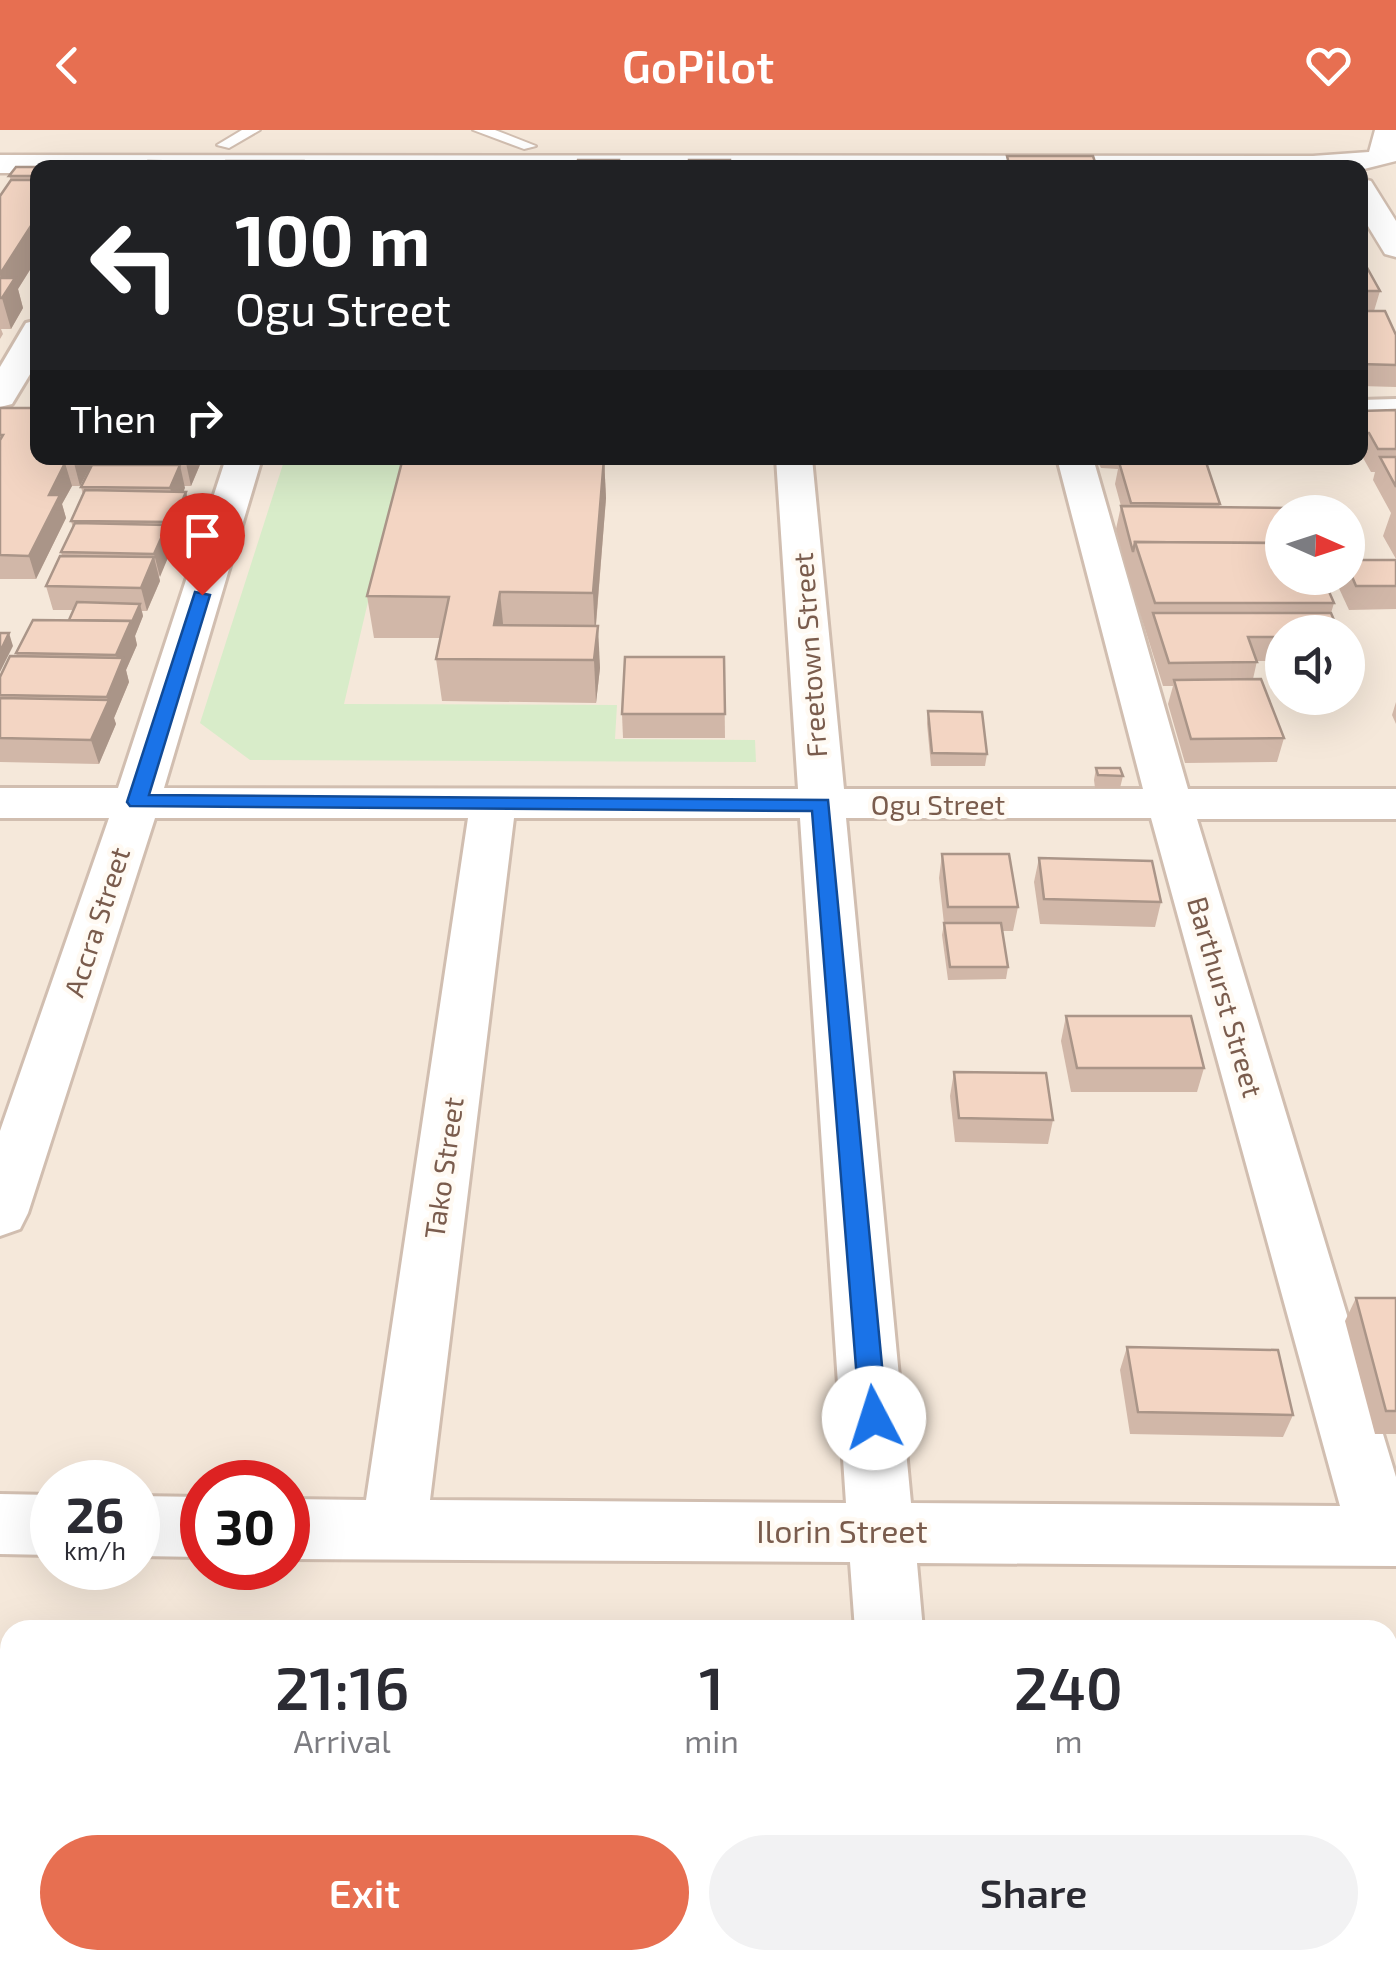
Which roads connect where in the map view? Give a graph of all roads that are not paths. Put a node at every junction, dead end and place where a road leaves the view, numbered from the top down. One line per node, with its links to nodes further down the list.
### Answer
1 (252, 130): 4 (lane)
2 (480, 130): 6 (lane)
3 (1392, 141): 10 (street)
4 (224, 145): 5 (street); 6 (street)
5 (0, 146)
6 (529, 146): 7 (street)
7 (1338, 160)
8 (0, 164): 9 (street)
9 (30, 164)
10 (1368, 164)
11 (1368, 201): 12 (street)
12 (1396, 247)
13 (30, 344): 14 (street)
14 (0, 397)
15 (0, 410): 16 (street)
16 (30, 410)
17 (1396, 410): 18 (street)
18 (1368, 411)
19 (242, 465): 23 (street, Accra Street)
20 (795, 465): 25 (street, Freetown Street)
21 (1077, 465): 27 (street, Barthurst Street)
22 (0, 802): 23 (street, Ogu Street)
23 (137, 802): 24 (street, Ogu Street); 28 (street, Accra Street)
24 (493, 804): 25 (street, Ogu Street); 32 (street, Tako Street)
25 (821, 804): 27 (street, Ogu Street); 33 (street, Freetown Street)
26 (1396, 804): 27 (street, Ogu Street)
27 (1170, 805): 34 (street, Barthurst Street)
28 (0, 1213)
29 (0, 1524): 30 (street)
30 (30, 1525)
31 (310, 1529): 32 (street, Ilorin Street)
32 (394, 1530): 33 (street, Ilorin Street)
33 (884, 1532): 34 (street, Ilorin Street); 35 (street, Freetown Street)
34 (1388, 1536)
35 (888, 1620)

